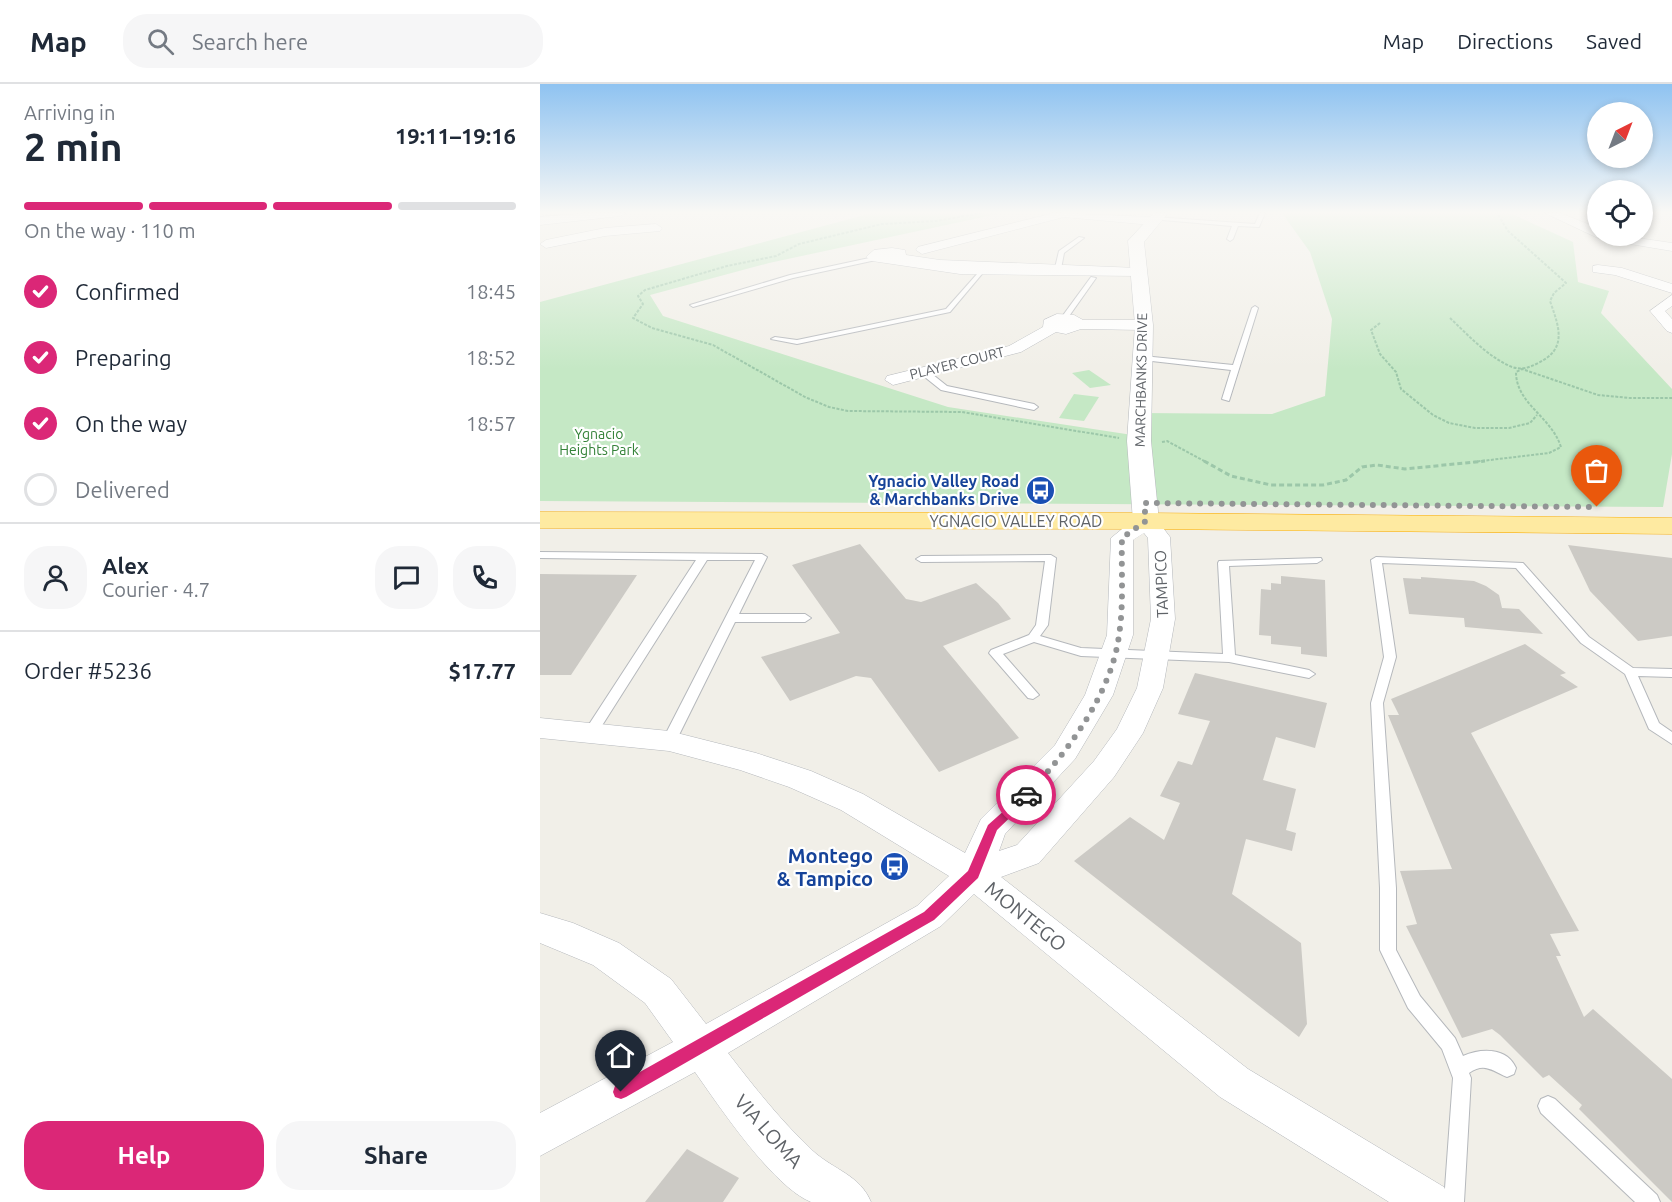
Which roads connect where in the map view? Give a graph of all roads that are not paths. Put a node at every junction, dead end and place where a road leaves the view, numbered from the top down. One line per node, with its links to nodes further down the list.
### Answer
1 (844, 265): 12 (lane)
2 (949, 265): 5 (street)
3 (1058, 265): 7 (lane)
4 (1138, 265): 8 (street, MARCHBANKS DRIVE)
5 (984, 269): 7 (street); 17 (lane)
6 (1598, 269): 10 (street)
7 (1056, 271): 8 (street)
8 (1138, 272): 15 (street, MARCHBANKS DRIVE)
9 (1093, 278): 14 (lane)
10 (1672, 289)
11 (1672, 300): 16 (street)
12 (693, 305)
13 (1255, 308): 19 (lane)
14 (1066, 323): 15 (street, PLAYER COURT); 20 (street, PLAYER COURT)
15 (1144, 325): 18 (street, MARCHBANKS DRIVE)
16 (1672, 328)
17 (775, 339)
18 (1143, 358): 19 (lane); 26 (street, MARCHBANKS DRIVE)
19 (1236, 368): 22 (lane)
20 (924, 372): 21 (street, PLAYER COURT); 23 (lane)
21 (893, 380)
22 (1226, 399)
23 (1035, 407)
24 (540, 501): 26 (highway, YGNACIO VALLEY ROAD)
25 (1672, 507): 26 (highway, YGNACIO VALLEY ROAD)
26 (1145, 512): 27 (highway, YGNACIO VALLEY ROAD); 28 (highway, YGNACIO VALLEY ROAD); 36 (street, TAMPICO); 37 (street, TAMPICO)
27 (540, 520)
28 (1672, 526)
29 (540, 555): 30 (lane)
30 (703, 557): 33 (lane); 44 (lane)
31 (921, 559): 35 (lane)
32 (1317, 560): 38 (lane)
33 (732, 618): 34 (lane); 46 (lane)
34 (805, 618)
35 (1032, 638): 36 (lane); 42 (lane)
36 (1115, 652): 37 (lane); 47 (street, TAMPICO)
37 (1157, 655): 38 (lane); 47 (street, TAMPICO)
38 (1229, 658): 41 (lane)
39 (1630, 672): 40 (lane); 45 (lane); 51 (lane)
40 (1672, 673)
41 (1309, 674)
42 (1033, 695)
43 (540, 728): 44 (street, MONTEGO)
44 (591, 732): 46 (street, MONTEGO)
45 (1672, 739)
46 (669, 741): 47 (street, MONTEGO)
47 (973, 874): 49 (street, TAMPICO); 55 (street, MONTEGO)
48 (540, 928): 49 (street, VIA LOMA)
49 (701, 1048): 53 (street, TAMPICO); 54 (street, VIA LOMA)
50 (1507, 1068): 51 (lane)
51 (1459, 1069): 56 (lane)
52 (1548, 1106): 57 (lane)
53 (540, 1135)
54 (849, 1202)
55 (1429, 1202)
56 (1454, 1202)
57 (1650, 1202)

